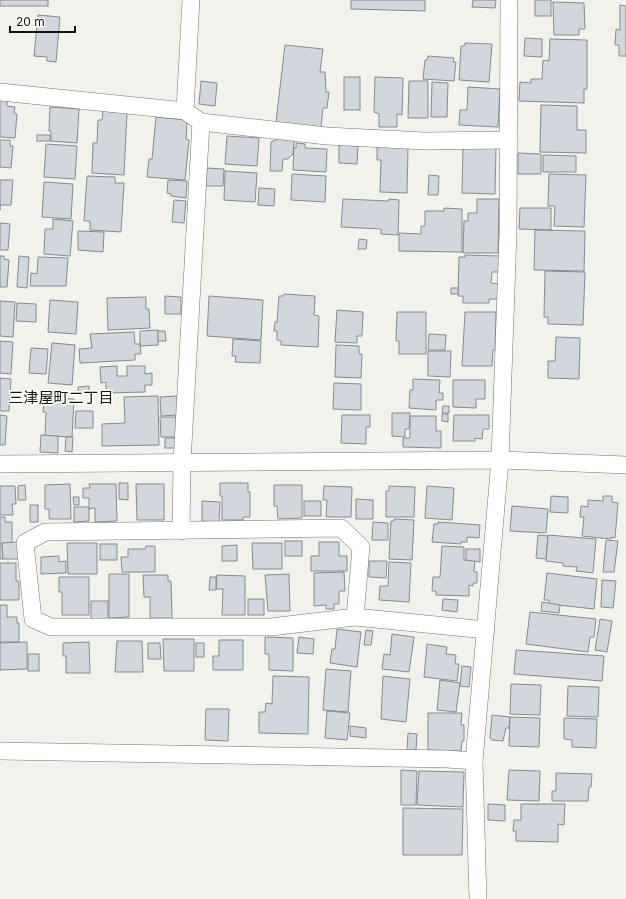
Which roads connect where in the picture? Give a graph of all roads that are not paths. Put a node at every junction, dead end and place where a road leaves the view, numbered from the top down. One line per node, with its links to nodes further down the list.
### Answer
1 (191, 0): 4 (street)
2 (509, 0): 6 (street)
3 (0, 92): 4 (street)
4 (185, 111): 5 (street)
5 (201, 122): 6 (street); 8 (street)
6 (508, 140): 7 (street)
7 (500, 460): 8 (street); 10 (street); 13 (street)
8 (182, 463): 9 (street); 11 (street)
9 (0, 464)
10 (626, 465)
11 (181, 531): 12 (street); 12 (street)
12 (355, 617): 13 (street)
13 (486, 630): 15 (street)
14 (0, 751): 15 (street)
15 (474, 761): 16 (street)
16 (478, 899)

